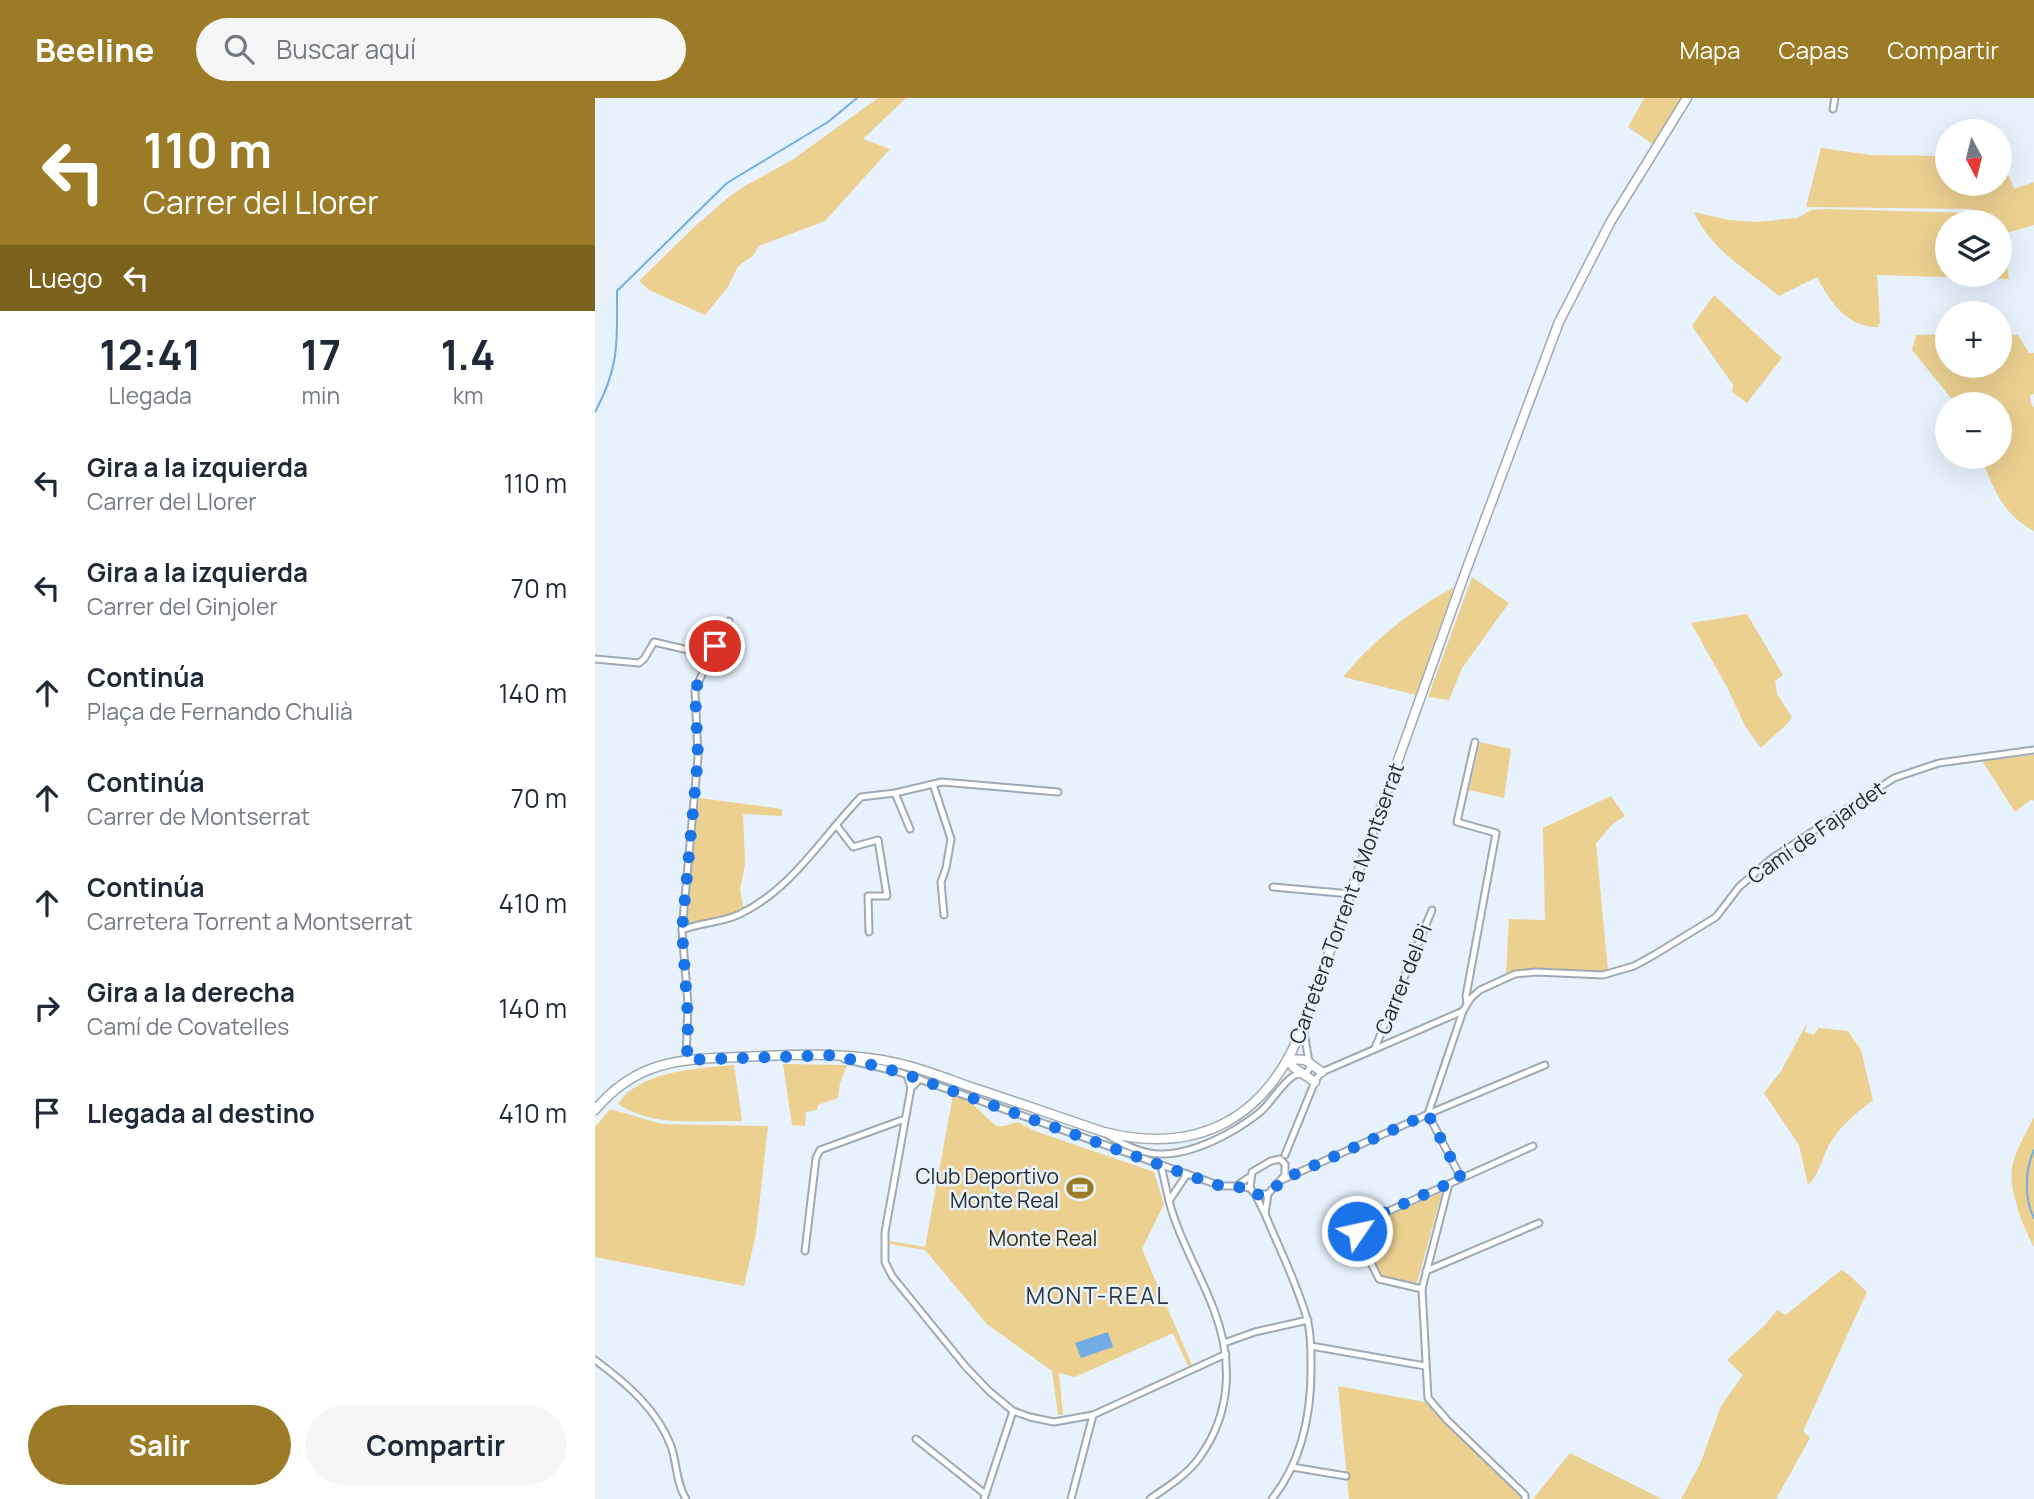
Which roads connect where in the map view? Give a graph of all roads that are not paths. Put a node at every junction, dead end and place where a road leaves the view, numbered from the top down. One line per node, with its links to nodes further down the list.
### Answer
1 (1687, 98): 15 (main road, Carretera Torrent a Montserrat)
2 (1835, 98): 3 (street)
3 (1833, 109)
4 (729, 621): 5 (street)
5 (710, 655): 6 (street); 18 (street)
6 (595, 659)
7 (1475, 742): 20 (street, Camí de Fajardet)
8 (2034, 750): 20 (street, Camí de Fajardet)
9 (933, 784): 10 (street); 11 (street); 17 (street)
10 (1058, 792)
11 (895, 793): 12 (street); 13 (street)
12 (837, 826): 18 (street); 19 (street)
13 (910, 829)
14 (1273, 887): 15 (street)
15 (1351, 894): 22 (main road, Carretera Torrent a Montserrat)
16 (1432, 909): 23 (street, Carrer del Pi)
17 (944, 915)
18 (682, 930): 26 (street)
19 (869, 932)
20 (1467, 1004): 21 (street, Camí de Fajardet)
21 (1463, 1011): 23 (street); 35 (street, Camí de Fajardet)
22 (1303, 1026): 25 (main road, Carretera Torrent a Montserrat); 27 (street)
23 (1375, 1048): 31 (street)
24 (834, 1055): 26 (main road, Carretera Torrent a Montserrat); 30 (street); 37 (main road, Carretera Torrent a Montserrat)
25 (1289, 1059): 27 (main road); 29 (main road); 37 (main road, Carretera Torrent a Montserrat)
26 (687, 1060): 34 (main road, Carretera Torrent a Montserrat)
27 (1309, 1062): 29 (street); 31 (main road)
28 (1545, 1065): 35 (street)
29 (1302, 1074): 31 (main road); 37 (street)
30 (907, 1075): 32 (street); 33 (street)
31 (1318, 1078): 39 (street)
32 (920, 1079): 33 (street); 40 (street)
33 (911, 1088): 36 (street)
34 (595, 1110)
35 (1428, 1114): 41 (street); 44 (street)
36 (905, 1119): 54 (street); 63 (street)
37 (1102, 1132)
38 (1533, 1146): 44 (street)
39 (1284, 1162): 41 (street); 43 (street); 45 (street)
40 (1161, 1165): 42 (street); 51 (street)
41 (1299, 1173): 45 (street)
42 (1187, 1174): 47 (street); 51 (street)
43 (1251, 1176): 47 (street); 48 (street)
44 (1461, 1178): 46 (street)
45 (1282, 1180): 50 (street)
46 (1449, 1184): 55 (street); 56 (street)
47 (1236, 1186): 48 (street)
48 (1250, 1188): 49 (street)
49 (1255, 1194): 50 (street); 52 (street)
50 (1268, 1194): 52 (street)
51 (1169, 1201): 58 (street)
52 (1265, 1214): 57 (street)
53 (1539, 1223): 55 (street)
54 (805, 1251)
55 (1426, 1270): 56 (street)
56 (1422, 1289): 62 (street)
57 (1308, 1320): 58 (street); 59 (street)
58 (1224, 1342): 60 (street)
59 (1311, 1346): 62 (street); 66 (street)
60 (1226, 1354): 64 (street); 71 (street)
61 (595, 1360): 69 (street)
62 (1425, 1366): 73 (street)
63 (1013, 1411): 64 (street); 68 (street)
64 (1093, 1415): 70 (street)
65 (916, 1439): 68 (street)
66 (1292, 1467): 67 (street); 72 (street)
67 (1346, 1476)
68 (984, 1497)
69 (686, 1499)
70 (1071, 1499)
71 (1150, 1499)
72 (1272, 1499)
73 (1525, 1499)

